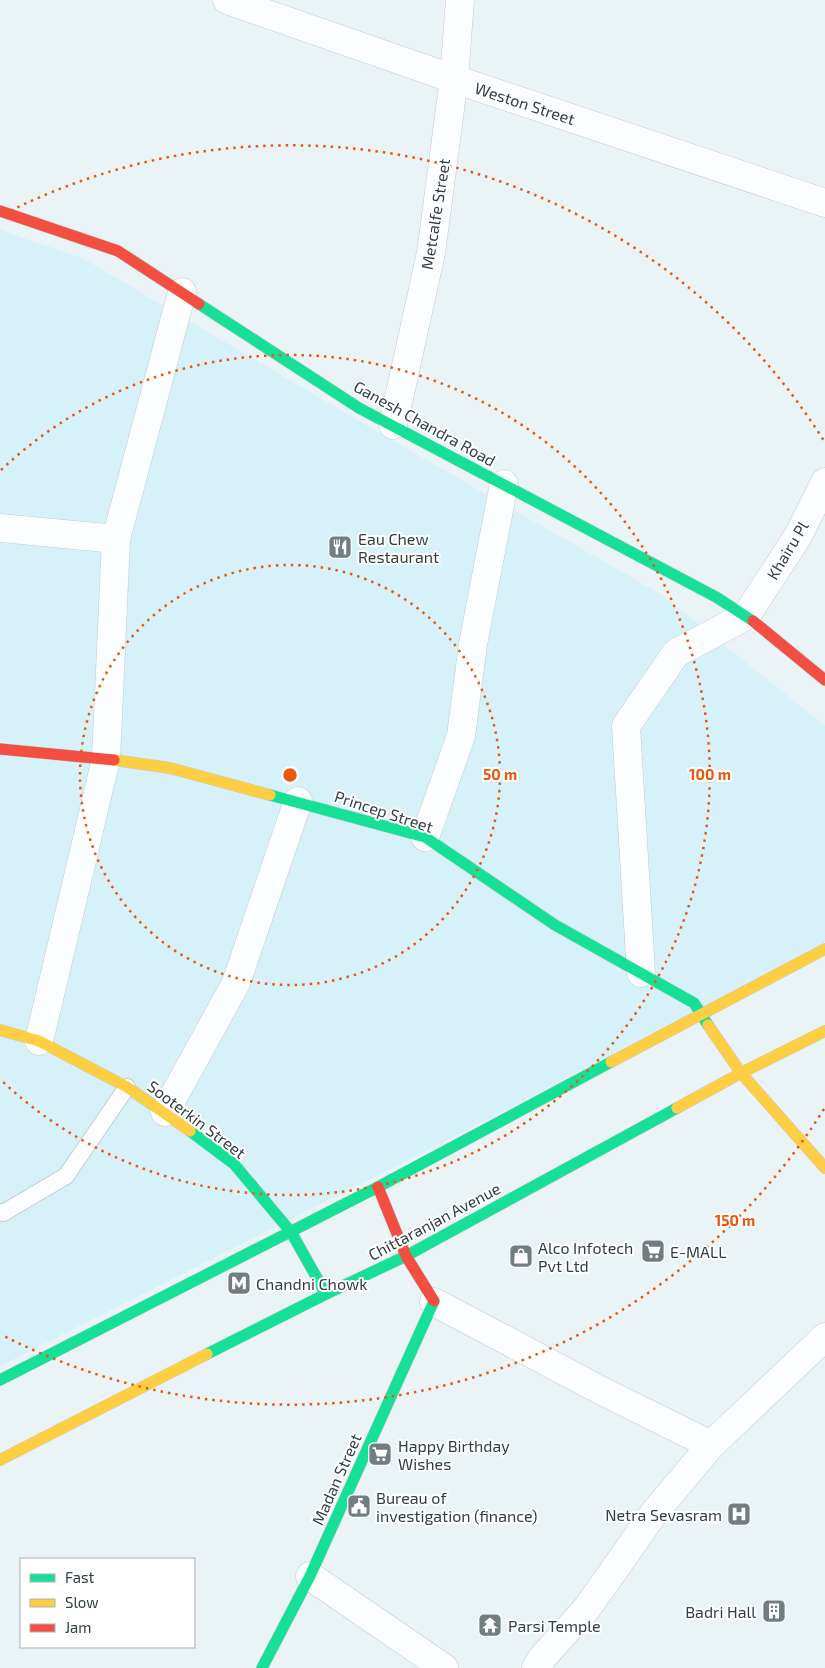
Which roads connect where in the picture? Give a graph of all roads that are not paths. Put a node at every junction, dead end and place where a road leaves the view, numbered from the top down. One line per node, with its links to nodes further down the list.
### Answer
1 (227, 0): 3 (street, Weston Street)
2 (460, 0): 3 (street, Metcalfe Street)
3 (454, 79): 4 (street, Weston Street); 7 (street, Metcalfe Street)
4 (825, 203)
5 (0, 211): 6 (main road, Ganesh Chandra Road)
6 (182, 292): 7 (main road, Ganesh Chandra Road); 11 (street)
7 (393, 425): 9 (main road, Ganesh Chandra Road)
8 (825, 482): 12 (street, Khairu Pl)
9 (504, 484): 12 (main road, Ganesh Chandra Road); 17 (street)
10 (0, 528): 11 (street)
11 (116, 539): 15 (street)
12 (746, 616): 13 (main road, Ganesh Chandra Road); 19 (street)
13 (825, 680)
14 (0, 749): 15 (main road, Princep Street)
15 (106, 759): 16 (main road, Princep Street); 23 (street)
16 (298, 801): 17 (main road, Princep Street); 26 (street)
17 (425, 837): 19 (main road, Princep Street)
18 (825, 949): 20 (main road)
19 (641, 973): 20 (main road, Princep Street)
20 (701, 1014): 24 (main road, Princep Street); 28 (main road)
21 (0, 1030): 23 (main road, Sooterkin Street)
22 (825, 1031): 24 (main road, Chittaranjan Avenue)
23 (39, 1040): 25 (main road, Sooterkin Street)
24 (742, 1073): 27 (main road, Princep Street); 31 (main road, Chittaranjan Avenue)
25 (127, 1087): 26 (main road, Sooterkin Street); 29 (lane)
26 (165, 1112): 30 (main road, Sooterkin Street)
27 (825, 1168)
28 (378, 1187): 30 (main road); 31 (main road)
29 (0, 1212)
30 (292, 1232): 32 (main road, Sooterkin Street); 35 (main road)
31 (406, 1256): 32 (main road, Chittaranjan Avenue); 33 (main road)
32 (326, 1294): 37 (main road, Chittaranjan Avenue)
33 (434, 1302): 36 (street); 38 (main road, Madan Street)
34 (825, 1337): 36 (street)
35 (0, 1380)
36 (711, 1446): 41 (street)
37 (0, 1460)
38 (310, 1576): 39 (main road, Madan Street); 40 (street)
39 (262, 1668)
40 (444, 1668)
41 (536, 1668)

